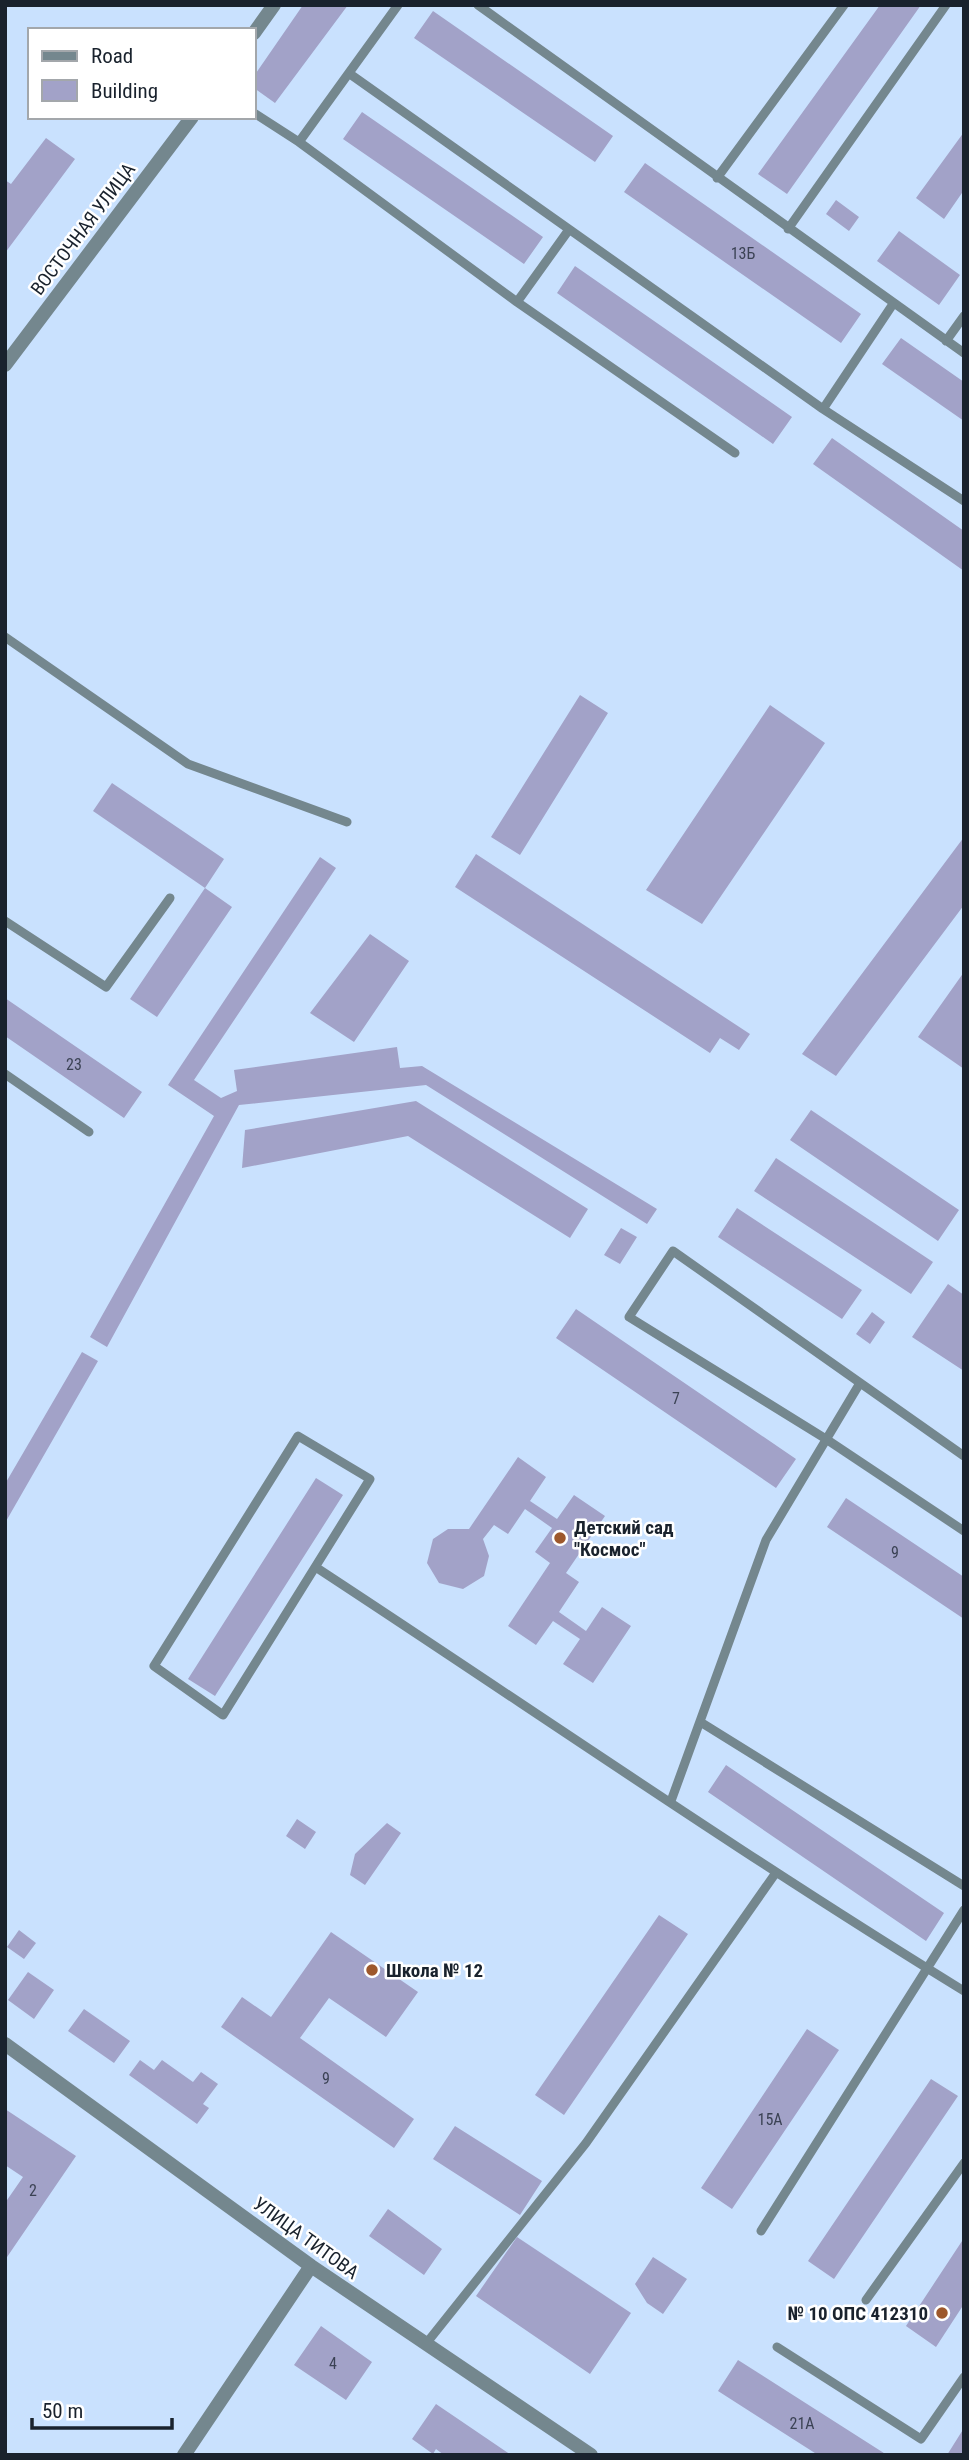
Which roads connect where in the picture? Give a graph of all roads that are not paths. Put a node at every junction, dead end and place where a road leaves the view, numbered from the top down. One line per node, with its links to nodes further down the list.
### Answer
1 (274, 5): 6 (street)
2 (398, 5): 7 (lane)
3 (478, 5): 11 (lane)
4 (844, 5): 11 (lane)
5 (946, 5): 12 (lane)
6 (256, 30)
7 (350, 74): 10 (lane); 13 (lane)
8 (256, 114): 10 (lane)
9 (190, 119): 19 (street, ВОСТОЧНАЯ УЛИЦА)
10 (299, 142): 14 (lane)
11 (717, 178): 12 (lane)
12 (788, 229): 15 (lane)
13 (568, 231): 14 (lane); 20 (lane)
14 (517, 302): 21 (lane)
15 (893, 304): 17 (lane); 20 (lane)
16 (964, 316): 17 (lane)
17 (946, 341): 18 (lane)
18 (964, 353)
19 (5, 366)
20 (823, 409): 22 (lane)
21 (735, 453)
22 (964, 501)
23 (5, 637): 24 (lane)
24 (347, 822)
25 (170, 898): 26 (lane)
26 (5, 921)
27 (5, 1074): 28 (lane)
28 (89, 1132)
29 (860, 1382): 30 (lane); 30 (lane); 31 (lane)
30 (826, 1439): 32 (lane); 34 (lane)
31 (964, 1456)
32 (964, 1531)
33 (317, 1568): 33 (lane); 35 (lane)
34 (702, 1723): 35 (lane); 37 (lane)
35 (671, 1801): 36 (lane)
36 (775, 1874): 39 (lane); 46 (lane)
37 (964, 1886)
38 (964, 1910): 39 (lane)
39 (926, 1968): 40 (lane); 43 (lane)
40 (964, 1991)
41 (5, 2044): 44 (street, УЛИЦА ТИТОВА)
42 (964, 2162): 45 (lane)
43 (761, 2231)
44 (311, 2266): 46 (street, УЛИЦА ТИТОВА); 49 (street)
45 (866, 2300)
46 (425, 2345): 50 (street, УЛИЦА ТИТОВА)
47 (777, 2347): 48 (lane)
48 (964, 2377)
49 (184, 2455)
50 (592, 2455)

